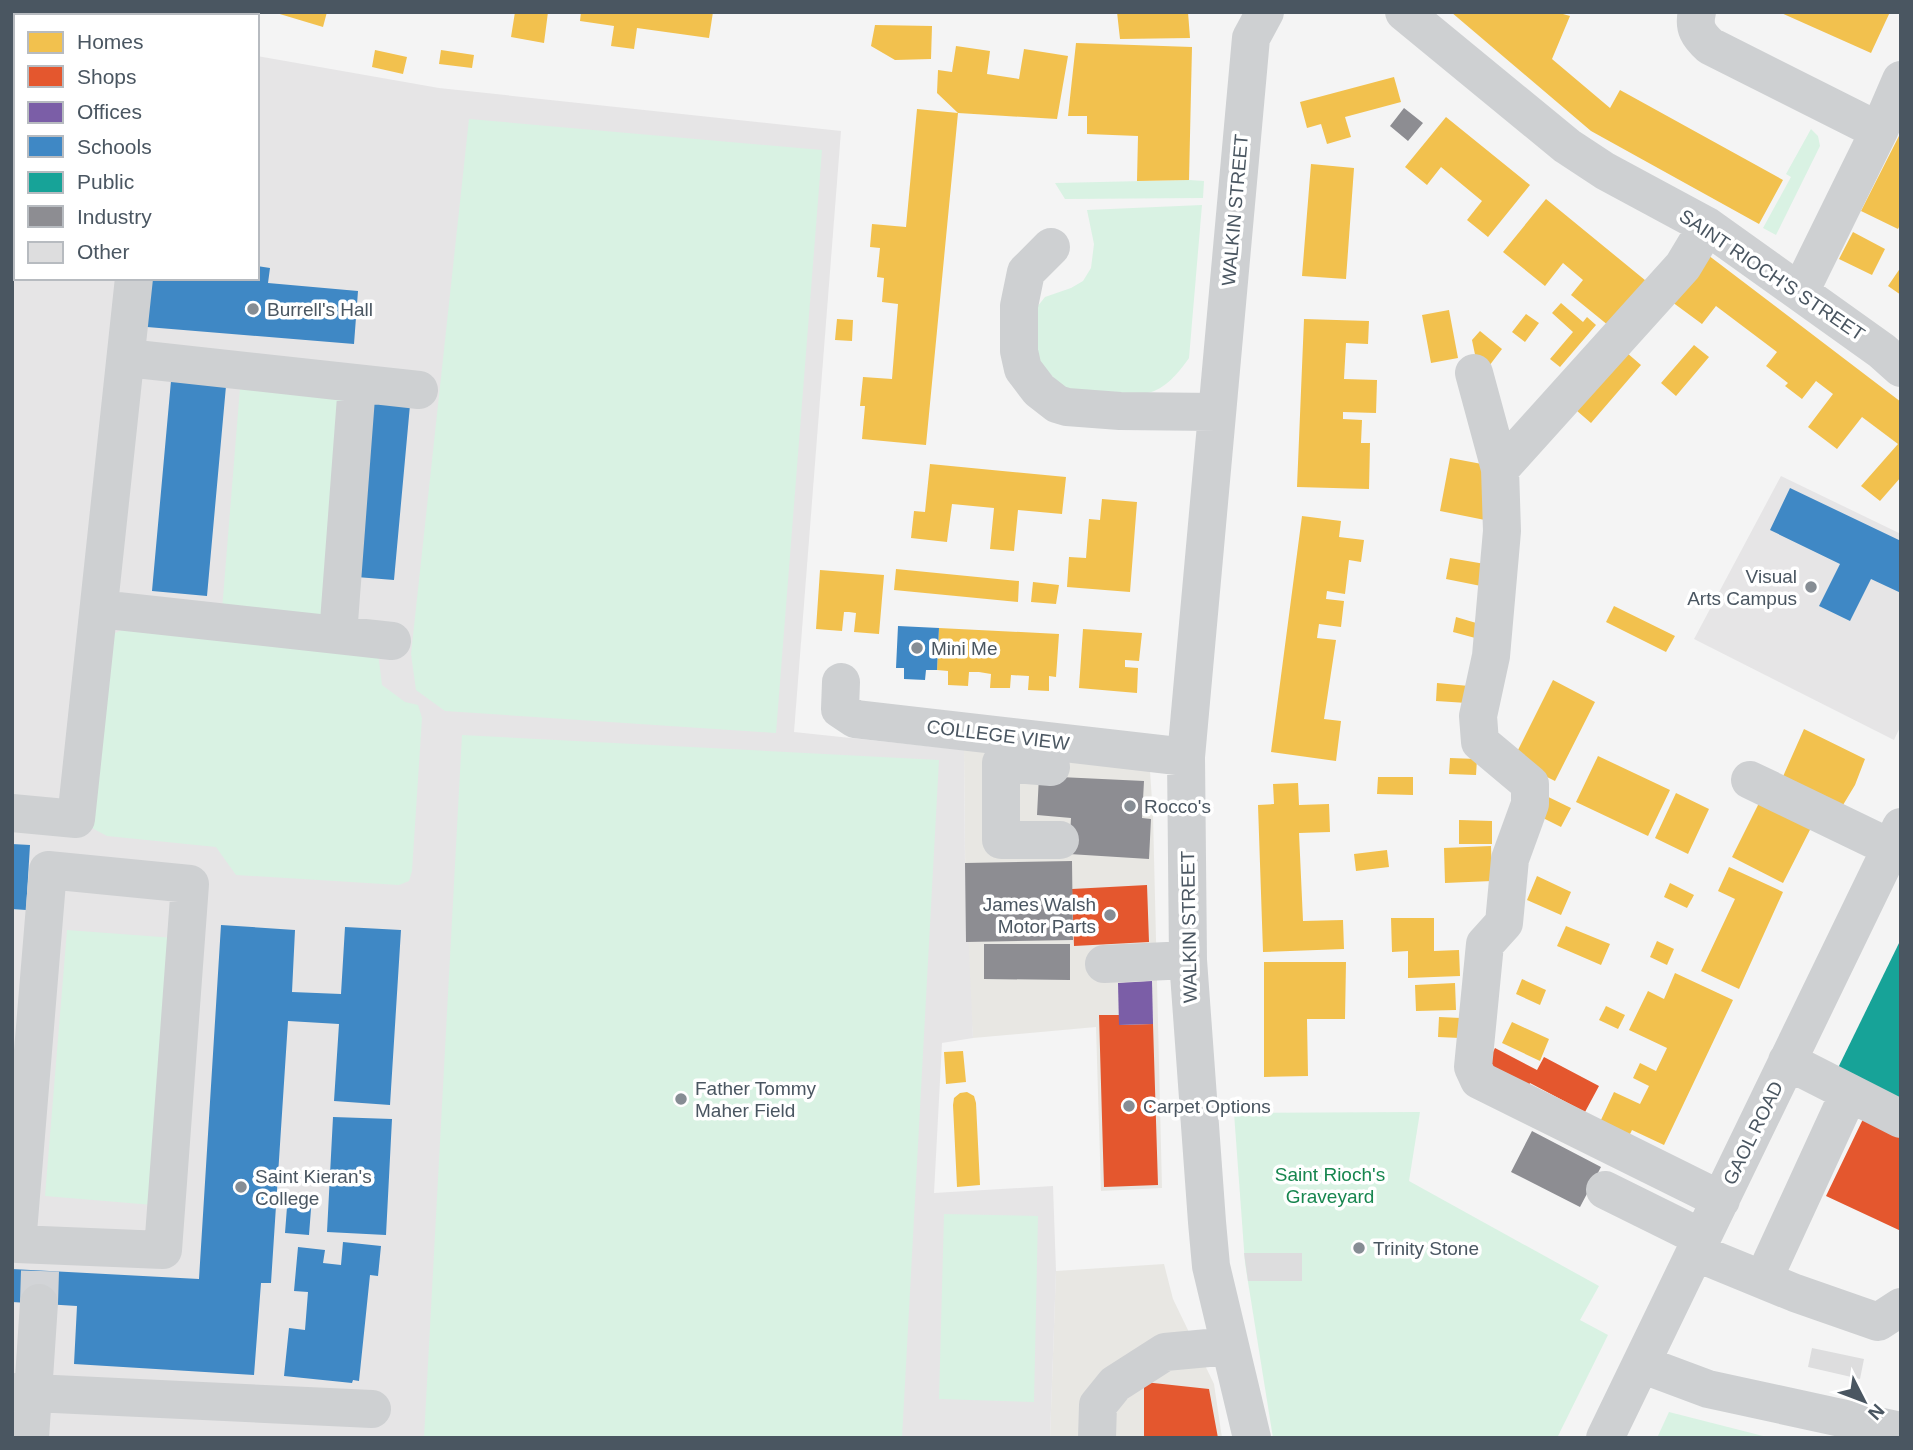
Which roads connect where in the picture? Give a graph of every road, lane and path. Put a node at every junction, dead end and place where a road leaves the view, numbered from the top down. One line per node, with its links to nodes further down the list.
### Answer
1 (1265, 12): 15 (street, WALKIN STREET)
2 (1404, 12): 6 (street, SAINT RIOCH'S STREET)
3 (1697, 12): 5 (street)
4 (1901, 80): 5 (street)
5 (1879, 131): 9 (street)
6 (1707, 226): 9 (street, SAINT RIOCH'S STREET); 16 (street)
7 (1051, 247): 15 (street)
8 (134, 280): 10 (street)
9 (1800, 292): 11 (street, SAINT RIOCH'S STREET)
10 (127, 358): 13 (street); 17 (street)
11 (1901, 368)
12 (1474, 373): 16 (street)
13 (357, 384): 14 (street); 18 (street)
14 (419, 390)
15 (1217, 412): 21 (street, WALKIN STREET)
16 (1500, 469): 34 (street)
17 (100, 609): 18 (street); 24 (street)
18 (338, 635): 19 (street)
19 (393, 641)
20 (841, 682): 21 (street, COLLEGE VIEW)
21 (1186, 768): 26 (street); 28 (street, WALKIN STREET)
22 (1750, 780): 25 (street)
23 (12, 813): 24 (street)
24 (76, 820): 27 (street)
25 (1896, 837): 30 (street, GAOL ROAD)
26 (1060, 840)
27 (74, 872): 36 (street); 36 (street)
28 (1188, 960): 29 (street); 39 (street, WALKIN STREET)
29 (1104, 964)
30 (1787, 1061): 31 (street); 34 (street, GAOL ROAD)
31 (1849, 1093): 32 (street); 37 (street)
32 (1901, 1119)
33 (1605, 1190): 35 (street)
34 (1721, 1200): 35 (street, GAOL ROAD)
35 (1699, 1245): 37 (street); 40 (street, GAOL ROAD)
36 (40, 1273): 41 (street)
37 (1763, 1280): 38 (street)
38 (1901, 1307)
39 (1230, 1346): 45 (street); 46 (street, WALKIN STREET)
40 (1641, 1364): 43 (street); 47 (street, GAOL ROAD)
41 (22, 1392): 42 (street); 44 (street)
42 (372, 1409)
43 (1901, 1431)
44 (30, 1438)
45 (1097, 1438)
46 (1252, 1438)
47 (1605, 1438)

